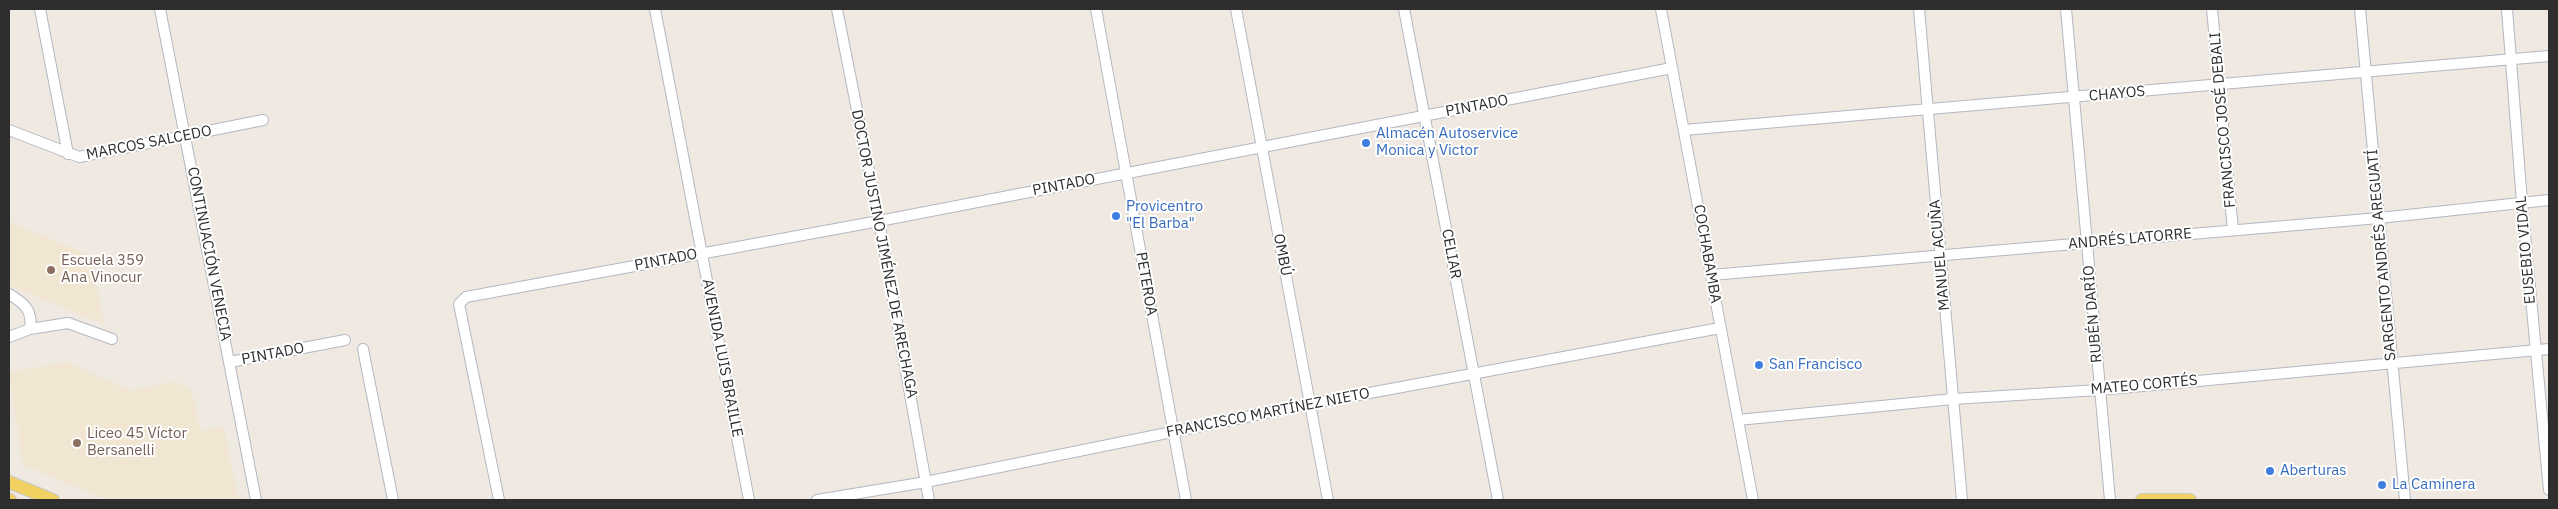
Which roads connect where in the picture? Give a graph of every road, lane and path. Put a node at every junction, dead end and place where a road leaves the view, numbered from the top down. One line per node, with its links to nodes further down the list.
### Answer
1 (40, 9): 27 (street)
2 (160, 9): 25 (street, CONTINUACIÓN VENECIA)
3 (655, 9): 35 (street, AVENIDA LUIS BRAILLE)
4 (837, 9): 32 (street, DOCTOR JUSTINO JIMÉNEZ DE ARECHAGA)
5 (1096, 9): 28 (street, PETEROA)
6 (1236, 9): 26 (street, OMBÚ)
7 (1404, 9): 21 (street, CELIAR)
8 (1661, 9): 16 (street, COCHABAMBA)
9 (1919, 9): 20 (street, MANUEL ACUÑA)
10 (2066, 9): 19 (street, RUBÉN DARÍO)
11 (2212, 9): 18 (street, FRANCISCO JOSÉ DEBALI)
12 (2360, 9): 17 (street, SARGENTO ANDRÉS AREGUATÍ)
13 (2507, 9): 15 (street, EUSEBIO VIDAL)
14 (2549, 56): 15 (street, CHAYOS)
15 (2511, 60): 17 (street, CHAYOS); 30 (street, EUSEBIO VIDAL)
16 (1672, 68): 21 (street, PINTADO); 24 (street, COCHABAMBA)
17 (2366, 72): 18 (street, CHAYOS); 31 (street, SARGENTO ANDRÉS AREGUATÍ)
18 (2220, 85): 19 (street, CHAYOS); 33 (street, FRANCISCO JOSÉ DEBALI)
19 (2074, 98): 20 (street, CHAYOS); 34 (street, RUBÉN DARÍO)
20 (1927, 110): 24 (street, CHAYOS); 36 (street, MANUEL ACUÑA)
21 (1425, 116): 26 (street, PINTADO); 49 (street, CELIAR)
22 (263, 120): 25 (street, MARCOS SALCEDO)
23 (9, 130): 27 (street, MARCOS SALCEDO)
24 (1684, 130): 37 (street, COCHABAMBA)
25 (185, 137): 27 (street, MARCOS SALCEDO); 47 (street, CONTINUACIÓN VENECIA)
26 (1262, 147): 28 (street, PINTADO); 52 (street, OMBÚ)
27 (68, 154)
28 (1125, 173): 32 (street, PINTADO); 54 (street, PETEROA)
29 (2549, 200): 30 (street, ANDRÉS LATORRE)
30 (2522, 202): 31 (street, ANDRÉS LATORRE); 46 (street, EUSEBIO VIDAL)
31 (2379, 218): 33 (street, ANDRÉS LATORRE); 48 (street, SARGENTO ANDRÉS AREGUATÍ)
32 (879, 221): 35 (street, PINTADO); 56 (street, DOCTOR JUSTINO JIMÉNEZ DE ARECHAGA)
33 (2233, 230): 34 (street, ANDRÉS LATORRE)
34 (2087, 243): 36 (street, ANDRÉS LATORRE); 50 (street, RUBÉN DARÍO)
35 (701, 253): 61 (street, PINTADO); 62 (street, AVENIDA LUIS BRAILLE)
36 (1940, 256): 37 (street, ANDRÉS LATORRE); 51 (street, MANUEL ACUÑA)
37 (1711, 275): 40 (street, COCHABAMBA)
38 (9, 294): 39 (street)
39 (30, 328): 41 (street); 42 (street)
40 (1720, 328): 49 (street, FRANCISCO MARTÍNEZ NIETO); 53 (street, COCHABAMBA)
41 (9, 337)
42 (112, 339)
43 (345, 340): 47 (street, PINTADO)
44 (2549, 348): 46 (street, MATEO CORTÉS)
45 (363, 349): 60 (street)
46 (2536, 350): 48 (street, MATEO CORTÉS); 57 (street, EUSEBIO VIDAL)
47 (230, 362): 59 (street, CONTINUACIÓN VENECIA)
48 (2392, 362): 50 (street, MATEO CORTÉS); 73 (street, SARGENTO ANDRÉS AREGUATÍ)
49 (1474, 374): 52 (street, FRANCISCO MARTÍNEZ NIETO); 67 (street, CELIAR)
50 (2099, 390): 51 (street, MATEO CORTÉS); 70 (street, RUBÉN DARÍO)
51 (1952, 399): 53 (street, MATEO CORTÉS); 69 (street, MANUEL ACUÑA)
52 (1310, 404): 54 (street, FRANCISCO MARTÍNEZ NIETO); 66 (street, OMBÚ)
53 (1738, 420): 68 (street, COCHABAMBA)
54 (1173, 432): 56 (street, FRANCISCO MARTÍNEZ NIETO); 65 (street, PETEROA)
55 (9, 482): 58 (main road)
56 (926, 482): 63 (street, FRANCISCO MARTÍNEZ NIETO); 64 (street, DOCTOR JUSTINO JIMÉNEZ DE ARECHAGA)
57 (2549, 490)
58 (53, 500)
59 (256, 500)
60 (393, 500)
61 (499, 500)
62 (749, 500)
63 (817, 500)
64 (930, 500)
65 (1186, 500)
66 (1328, 500)
67 (1498, 500)
68 (1753, 500)
69 (1962, 500)
70 (2110, 500)
71 (2142, 500): 72 (main road)
72 (2190, 500)
73 (2405, 500)

